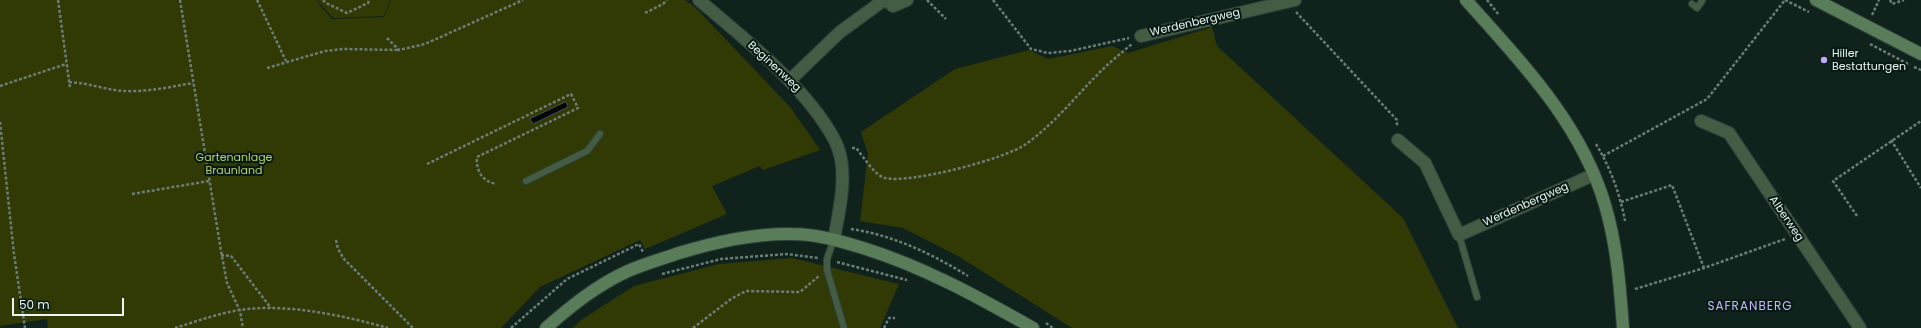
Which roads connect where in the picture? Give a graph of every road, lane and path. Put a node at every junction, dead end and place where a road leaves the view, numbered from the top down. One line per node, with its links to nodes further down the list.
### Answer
1 (58, 0): 28 (path)
2 (180, 0): 32 (path)
3 (257, 0): 27 (path)
4 (323, 0): 5 (path)
5 (368, 0)
6 (523, 0): 25 (path)
7 (667, 0): 21 (path)
8 (700, 0): 30 (street, Beginenweg)
9 (886, 0): 10 (street); 30 (street)
10 (907, 0)
11 (927, 0): 22 (path)
12 (993, 0): 23 (path)
13 (1466, 0): 44 (main road)
14 (1785, 0): 42 (path)
15 (1816, 0): 26 (main road)
16 (1890, 0): 17 (path)
17 (1904, 0)
18 (1290, 1): 23 (street, Werdenbergweg); 39 (path)
19 (1702, 1): 20 (lane)
20 (1692, 4)
21 (645, 13)
22 (946, 19)
23 (1141, 36): 41 (path)
24 (387, 38): 25 (path)
25 (398, 50): 27 (path)
26 (1921, 54)
27 (286, 61): 29 (path)
28 (66, 64): 31 (path); 33 (path)
29 (267, 68)
30 (790, 80): 41 (street, Beginenweg)
31 (69, 82): 32 (path); 34 (path)
32 (193, 83): 45 (path)
33 (0, 86)
34 (70, 88)
35 (1701, 121): 54 (street, Alberweg)
36 (1921, 121): 40 (path)
37 (0, 122): 70 (path)
38 (600, 134): 46 (lane)
39 (1398, 140): 53 (street)
40 (1891, 140): 48 (path); 51 (path)
41 (839, 148): 52 (street, Beginenweg)
42 (1603, 156)
43 (427, 164): 47 (path)
44 (1593, 175): 53 (street, Werdenbergweg); 81 (main road)
45 (209, 181): 49 (path); 56 (path)
46 (526, 181)
47 (496, 184)
48 (1921, 188)
49 (132, 194)
50 (1621, 202): 59 (path)
51 (1856, 216)
52 (835, 233): 58 (lane); 62 (path); 69 (main road); 76 (main road)
53 (1459, 235): 65 (lane)
54 (1796, 235): 59 (path); 82 (street, Alberweg)
55 (336, 240): 74 (path)
56 (222, 255): 66 (path); 67 (path)
57 (644, 255): 75 (path)
58 (827, 259): 60 (lane); 61 (path); 63 (path)
59 (1704, 268): 64 (path)
60 (827, 270): 77 (path); 78 (lane)
61 (654, 276)
62 (970, 277)
63 (910, 281)
64 (1635, 289)
65 (1478, 296)
66 (272, 308): 67 (path); 73 (path)
67 (240, 311): 71 (path); 72 (path)
68 (895, 318): 79 (path)
69 (1037, 324): 80 (path)
70 (26, 328)
71 (175, 328)
72 (243, 328)
73 (388, 328)
74 (413, 328)
75 (511, 328)
76 (546, 328)
77 (693, 328)
78 (844, 328)
79 (884, 328)
80 (1054, 328)
81 (1623, 328)
82 (1860, 328)

